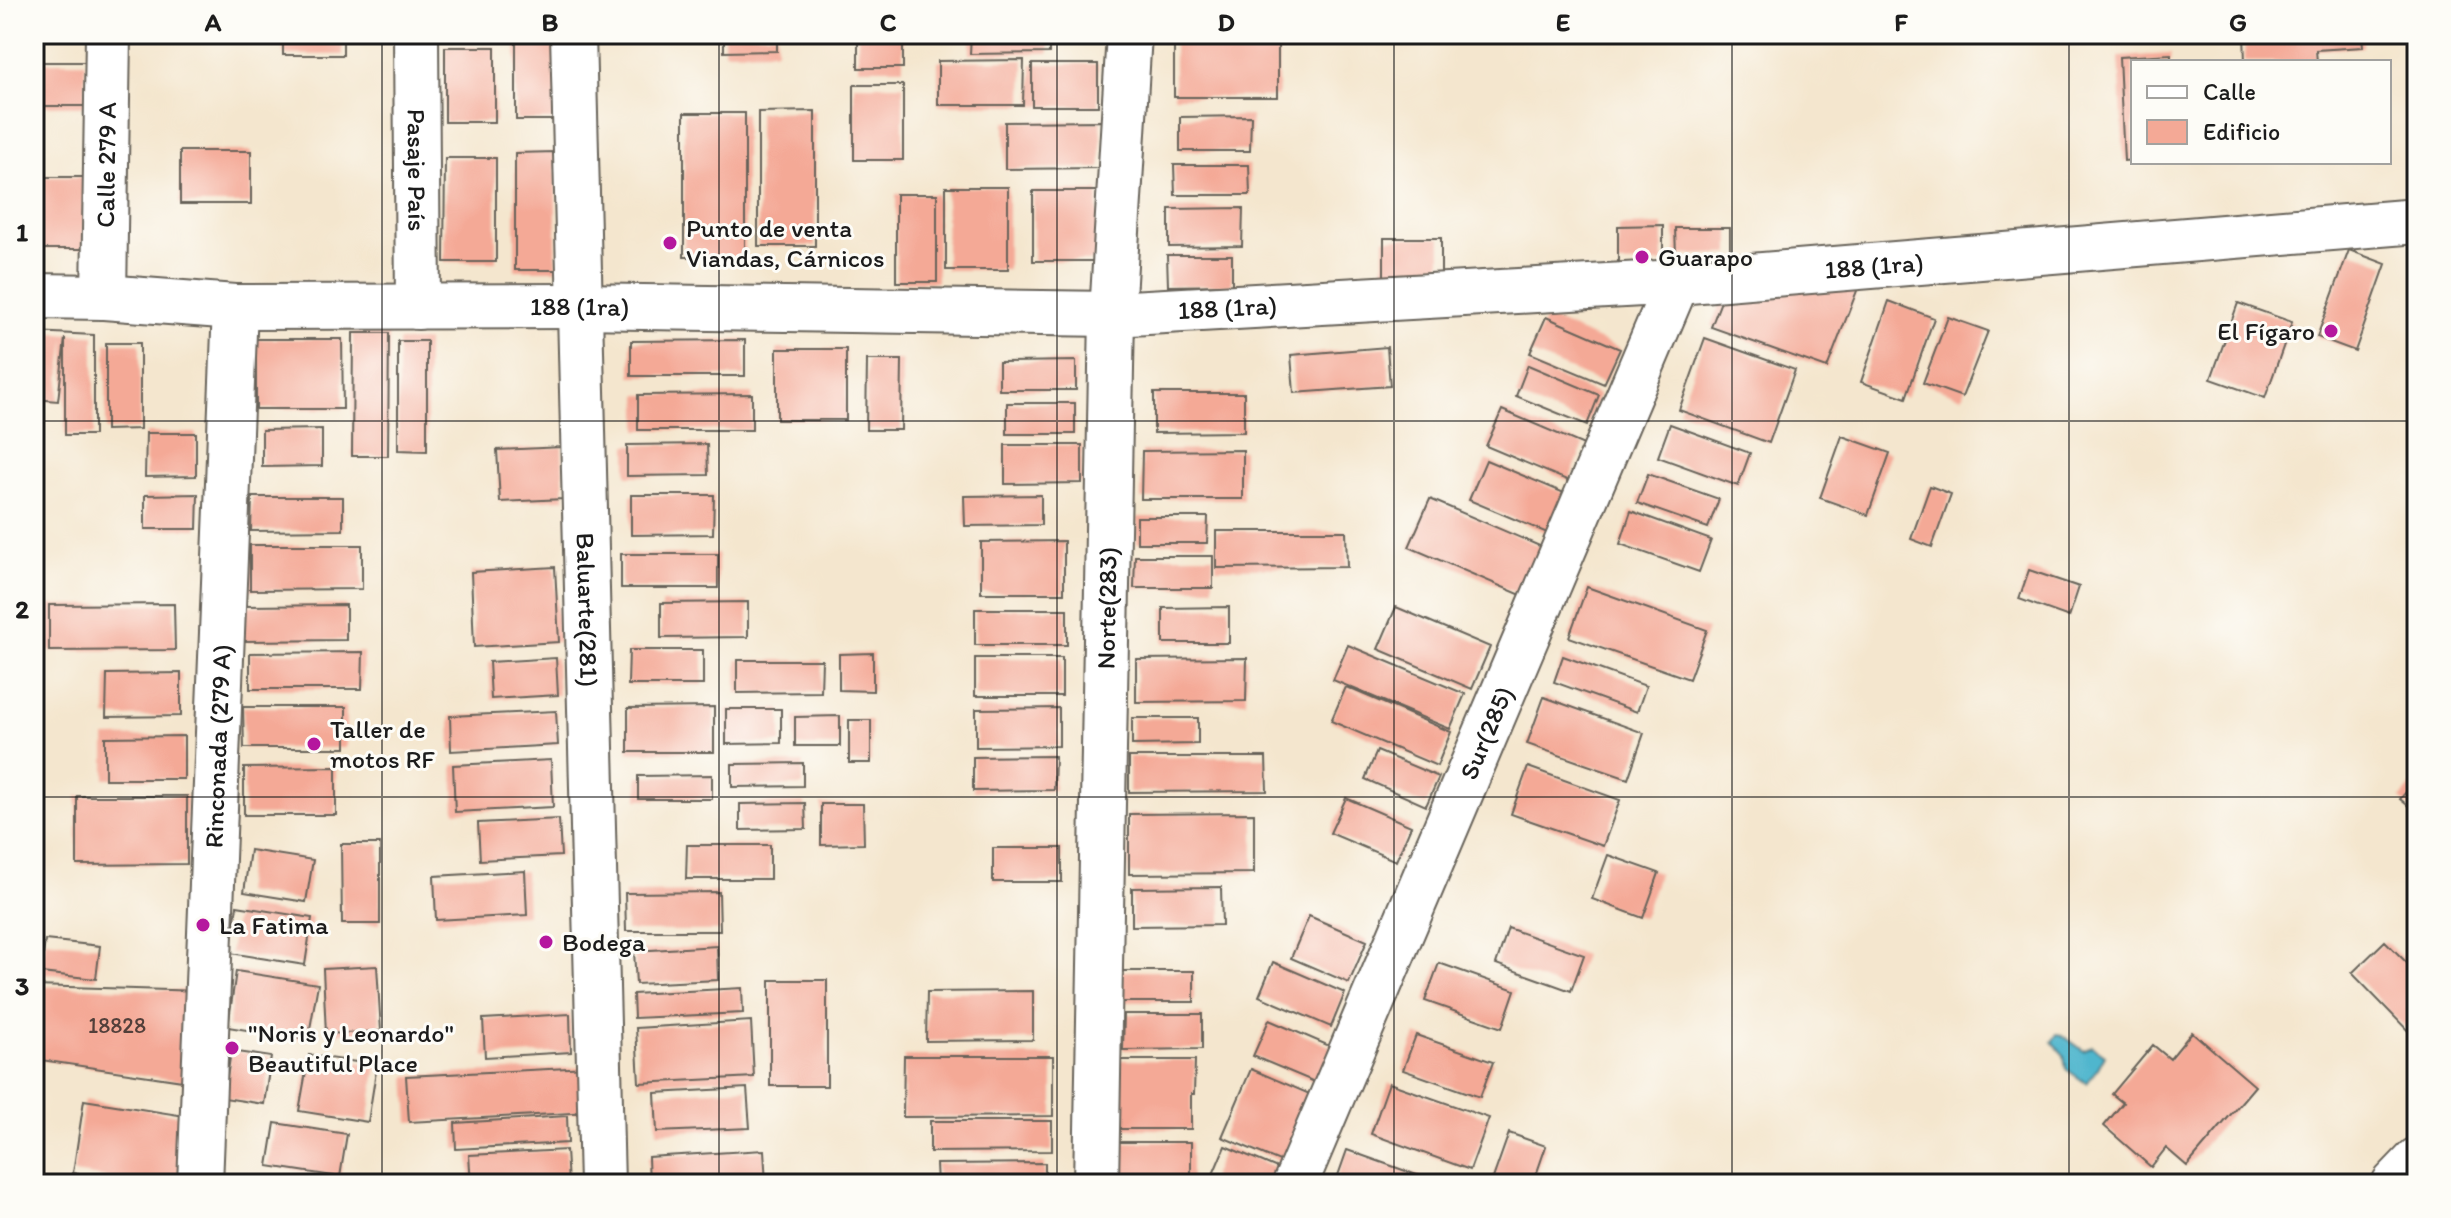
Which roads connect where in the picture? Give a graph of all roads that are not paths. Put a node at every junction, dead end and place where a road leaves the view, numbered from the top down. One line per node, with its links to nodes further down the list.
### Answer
1 (108, 34): 8 (street, Calle 279 A)
2 (416, 34): 11 (street, Pasaje País)
3 (573, 34): 9 (street, Baluarte(281))
4 (1129, 34): 12 (street, Norte(283))
5 (2417, 221): 6 (street, 188 (1ra))
6 (1677, 282): 12 (street, 188 (1ra)); 17 (street, Sur(285))
7 (34, 296): 8 (street, 188 (1ra))
8 (104, 297): 10 (street, 188 (1ra))
9 (579, 306): 11 (street, 188 (1ra)); 12 (street, 188 (1ra)); 15 (street, Baluarte(281))
10 (235, 307): 11 (street, 188 (1ra)); 14 (street, Rinconada (279 A))
11 (418, 307)
12 (1112, 314): 16 (street, Norte(283))
13 (2417, 1160): 18 (street)
14 (200, 1184)
15 (602, 1184)
16 (1096, 1184)
17 (1295, 1184)
18 (2394, 1184)

